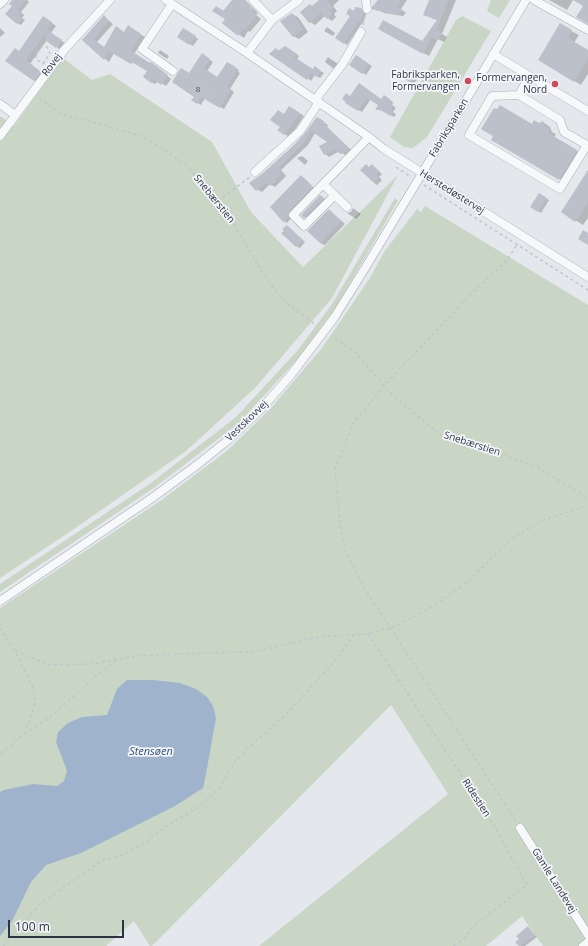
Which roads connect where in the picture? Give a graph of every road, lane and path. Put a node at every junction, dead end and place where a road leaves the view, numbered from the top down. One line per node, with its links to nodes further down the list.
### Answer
1 (4, 0): 9 (street)
2 (110, 0): 16 (street, Rovej)
3 (253, 0): 11 (street)
4 (299, 0): 11 (street)
5 (366, 0): 10 (street)
6 (526, 0): 15 (street, Fabriksparken)
7 (534, 0): 12 (street)
8 (169, 2): 14 (street, Herstedøstervej); 17 (street)
9 (0, 4)
10 (367, 10): 13 (path)
11 (272, 20): 14 (street)
12 (588, 30)
13 (361, 32): 22 (street)
14 (247, 53): 22 (street, Herstedøstervej)
15 (493, 54): 18 (street); 29 (street, Fabriksparken)
16 (46, 67): 16 (path); 19 (street, Rovej)
17 (172, 71): 20 (path)
18 (529, 76): 21 (street); 24 (street)
19 (32, 93): 25 (street, Rovej); 33 (path, Snebærstien)
20 (217, 95)
21 (519, 95): 21 (street)
22 (317, 101): 27 (street, Herstedøstervej); 28 (street)
23 (0, 104): 25 (street)
24 (588, 111)
25 (15, 115): 26 (street, Rovej)
26 (0, 136)
27 (369, 137): 29 (street, Herstedøstervej); 31 (street)
28 (255, 172): 33 (path)
29 (422, 173): 30 (street, Vestskovvej); 36 (street, Herstedøstervej)
30 (418, 181): 35 (path); 43 (street, Vestskovvej)
31 (323, 184): 32 (street); 32 (street)
32 (335, 195): 34 (street)
33 (218, 201): 38 (path, Snebærstien)
34 (346, 207)
35 (517, 245): 37 (path); 40 (path)
36 (588, 277)
37 (588, 290)
38 (316, 325)
39 (335, 338): 40 (path, Snebærstien)
40 (384, 386): 41 (path, Snebærstien); 45 (path)
41 (588, 498)
42 (588, 505): 45 (path)
43 (0, 601)
44 (0, 628): 48 (path)
45 (390, 629): 47 (path); 52 (path)
46 (354, 634): 47 (path); 49 (path); 55 (path)
47 (368, 634): 56 (path, Ridestien)
48 (15, 651): 49 (path); 50 (path)
49 (116, 660): 50 (path)
50 (23, 735): 51 (path)
51 (0, 754)
52 (520, 828): 53 (street, Gamle Landevej)
53 (588, 935)
54 (588, 942): 57 (street)
55 (3, 946)
56 (453, 946)
57 (583, 946)

